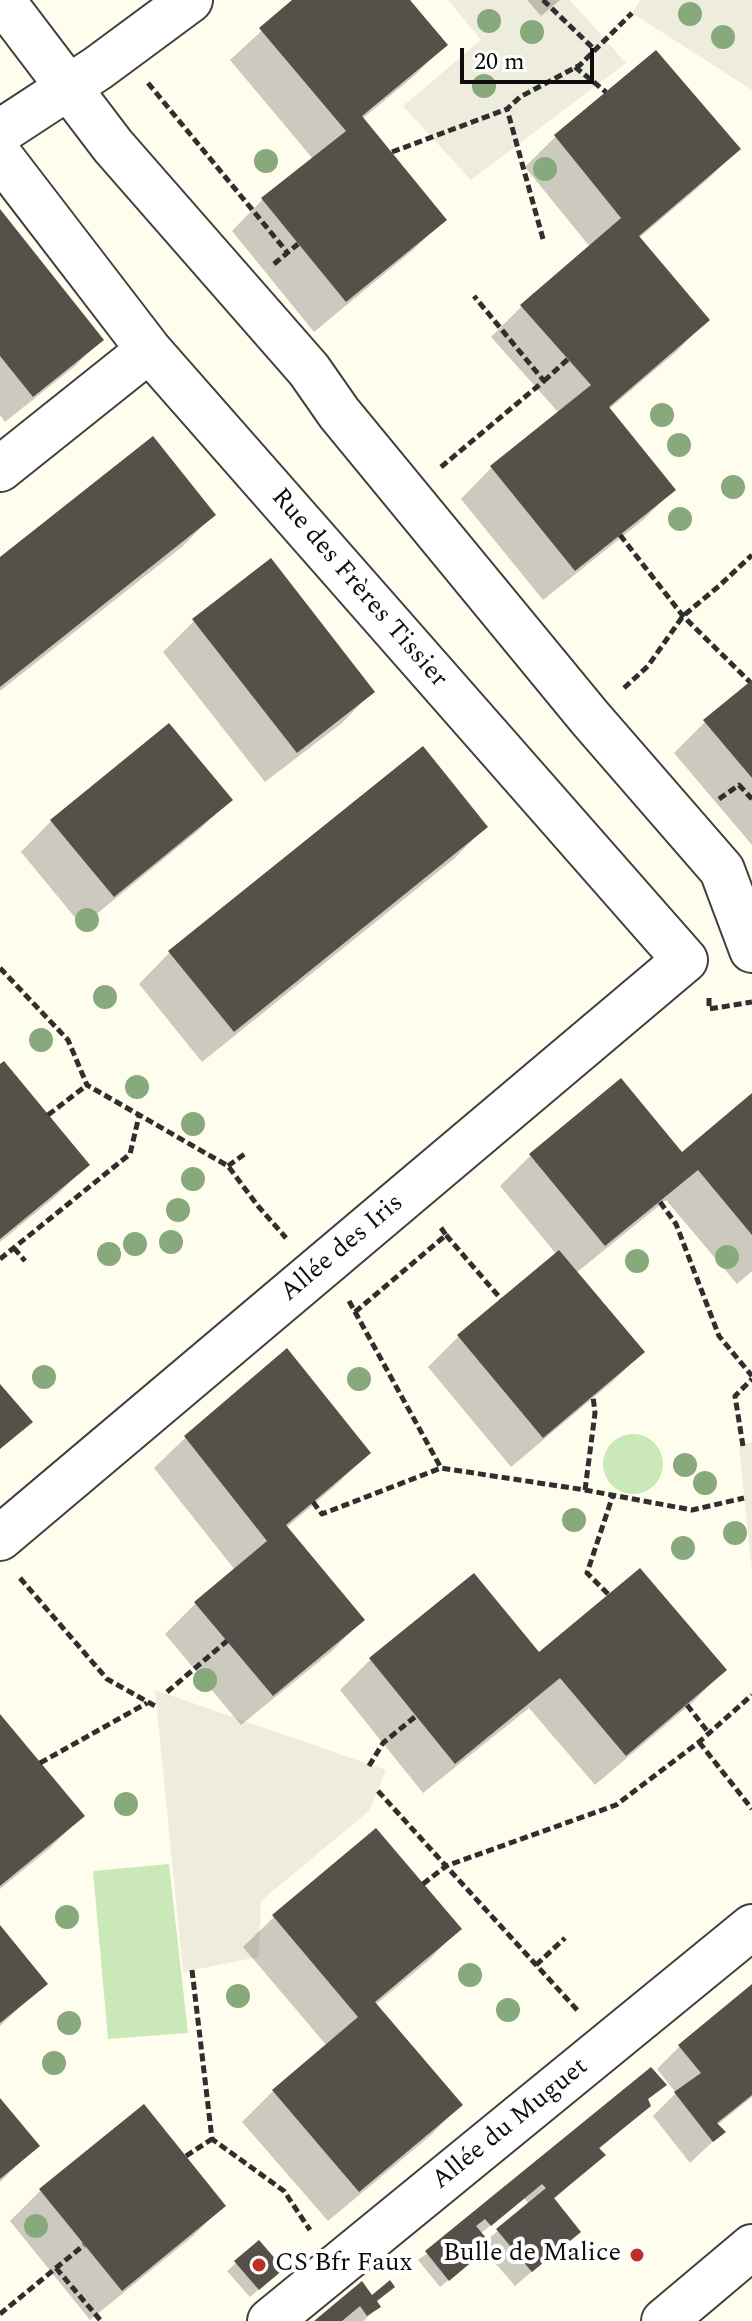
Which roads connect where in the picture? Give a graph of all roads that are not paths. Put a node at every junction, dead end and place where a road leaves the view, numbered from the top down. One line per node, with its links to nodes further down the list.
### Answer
1 (2, 0): 3 (street)
2 (190, 0): 3 (street)
3 (34, 110): 7 (street)
4 (0, 156): 5 (street, Rue des Frères Tissier)
5 (149, 350): 6 (street); 8 (street, Rue des Frères Tissier)
6 (0, 469)
7 (752, 950): 8 (street)
8 (685, 960): 9 (street, Allée des Iris)
9 (9, 1557)
10 (752, 1927): 12 (street, Allée du Muguet)
11 (752, 2247): 13 (street)
12 (270, 2321)
13 (664, 2321)

